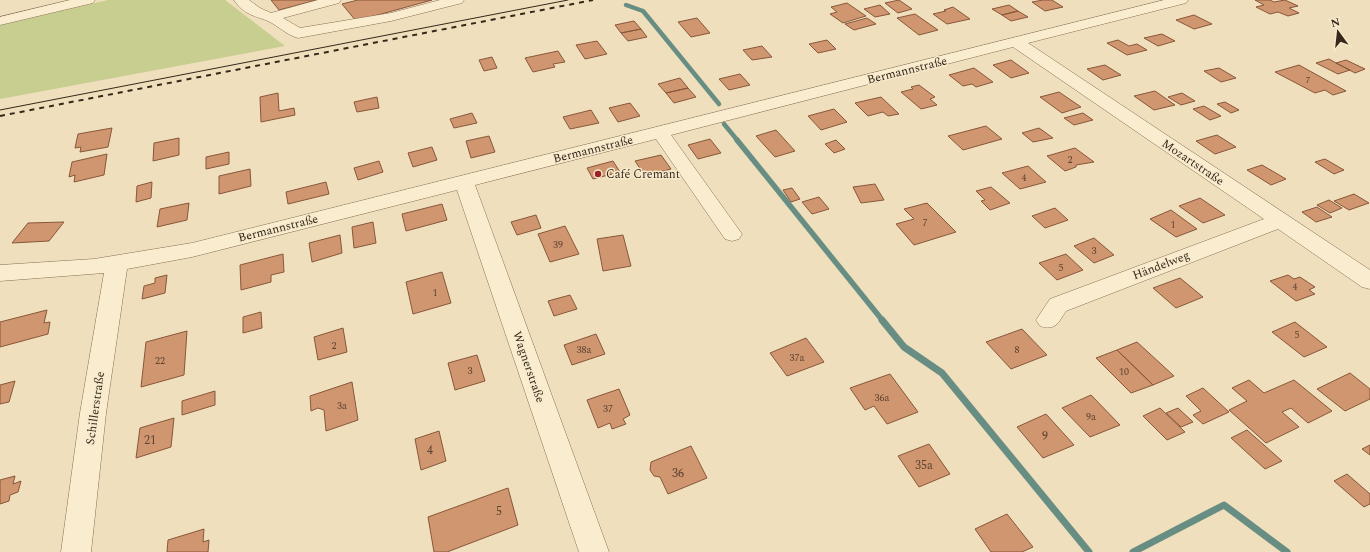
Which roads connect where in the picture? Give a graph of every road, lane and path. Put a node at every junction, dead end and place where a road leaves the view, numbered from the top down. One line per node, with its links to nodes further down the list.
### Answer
1 (23, 0): 7 (street)
2 (88, 0): 7 (street)
3 (241, 0): 8 (street)
4 (334, 0): 8 (street)
5 (457, 0): 8 (street)
6 (1181, 0): 10 (street, Bermannstraße)
7 (26, 15): 9 (street)
8 (271, 17)
9 (0, 21)
10 (1016, 42): 11 (street, Bermannstraße); 13 (street, Mozartstraße)
11 (660, 132): 12 (street, Bermannstraße); 14 (street)
12 (464, 182): 15 (street, Bermannstraße); 20 (street, Wagnerstraße)
13 (1280, 221): 17 (street, Mozartstraße); 18 (street, Händelweg)
14 (732, 234)
15 (117, 264): 16 (street, Bermannstraße); 19 (street, Schillerstraße)
16 (0, 273)
17 (1370, 282)
18 (1048, 320)
19 (76, 552)
20 (594, 552)

